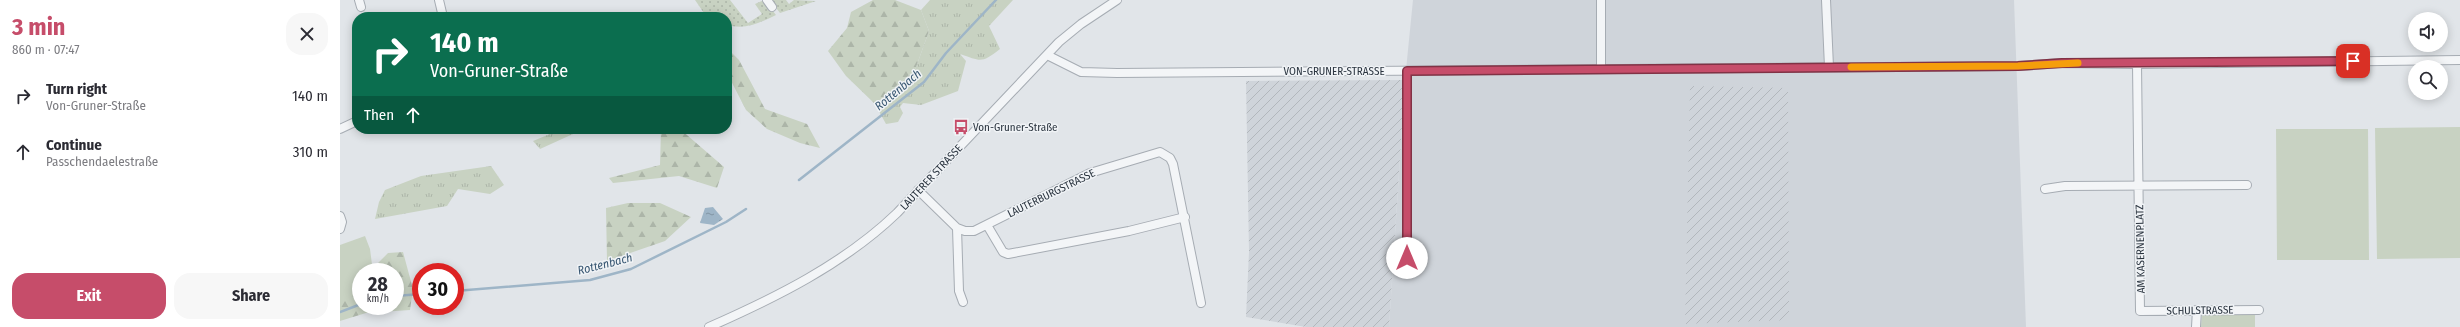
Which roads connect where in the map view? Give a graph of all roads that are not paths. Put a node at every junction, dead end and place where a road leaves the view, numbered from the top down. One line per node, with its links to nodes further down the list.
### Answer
1 (439, 0): 5 (street)
2 (1117, 0): 6 (street, LAUTERER STRASSE)
3 (1601, 0): 10 (street)
4 (1826, 0): 9 (street)
5 (442, 12)
6 (1046, 55): 11 (street, VON-GRUNER-STRASSE); 17 (street, LAUTERER STRASSE)
7 (2460, 60): 8 (street, VON-GRUNER-STRASSE)
8 (2137, 64): 9 (street, VON-GRUNER-STRASSE); 15 (street, AM KASERNENPLATZ)
9 (1829, 67): 10 (street, VON-GRUNER-STRASSE)
10 (1601, 69): 11 (street, VON-GRUNER-STRASSE)
11 (1407, 71): 23 (street)
12 (352, 123): 13 (street)
13 (340, 129)
14 (2247, 185): 15 (street)
15 (2139, 187): 16 (street); 28 (street, AM KASERNENPLATZ)
16 (2045, 189)
17 (918, 190): 21 (street); 29 (street, LAUTERER STRASSE)
18 (340, 216): 22 (street)
19 (1186, 217): 20 (street); 20 (street, LAUTERBURGSTRASSE); 25 (street, LAUTERBURGSTRASSE)
20 (987, 225): 21 (street, LAUTERBURGSTRASSE)
21 (957, 228): 24 (street)
22 (340, 229)
23 (1407, 258)
24 (963, 302)
25 (1201, 303)
26 (2197, 310): 27 (street, SCHULSTRASSE); 28 (street, SCHULSTRASSE); 32 (street)
27 (2259, 310)
28 (2140, 311)
29 (721, 322): 30 (street, LAUTERER STRASSE); 31 (street)
30 (709, 327)
31 (729, 327)
32 (2196, 327)

